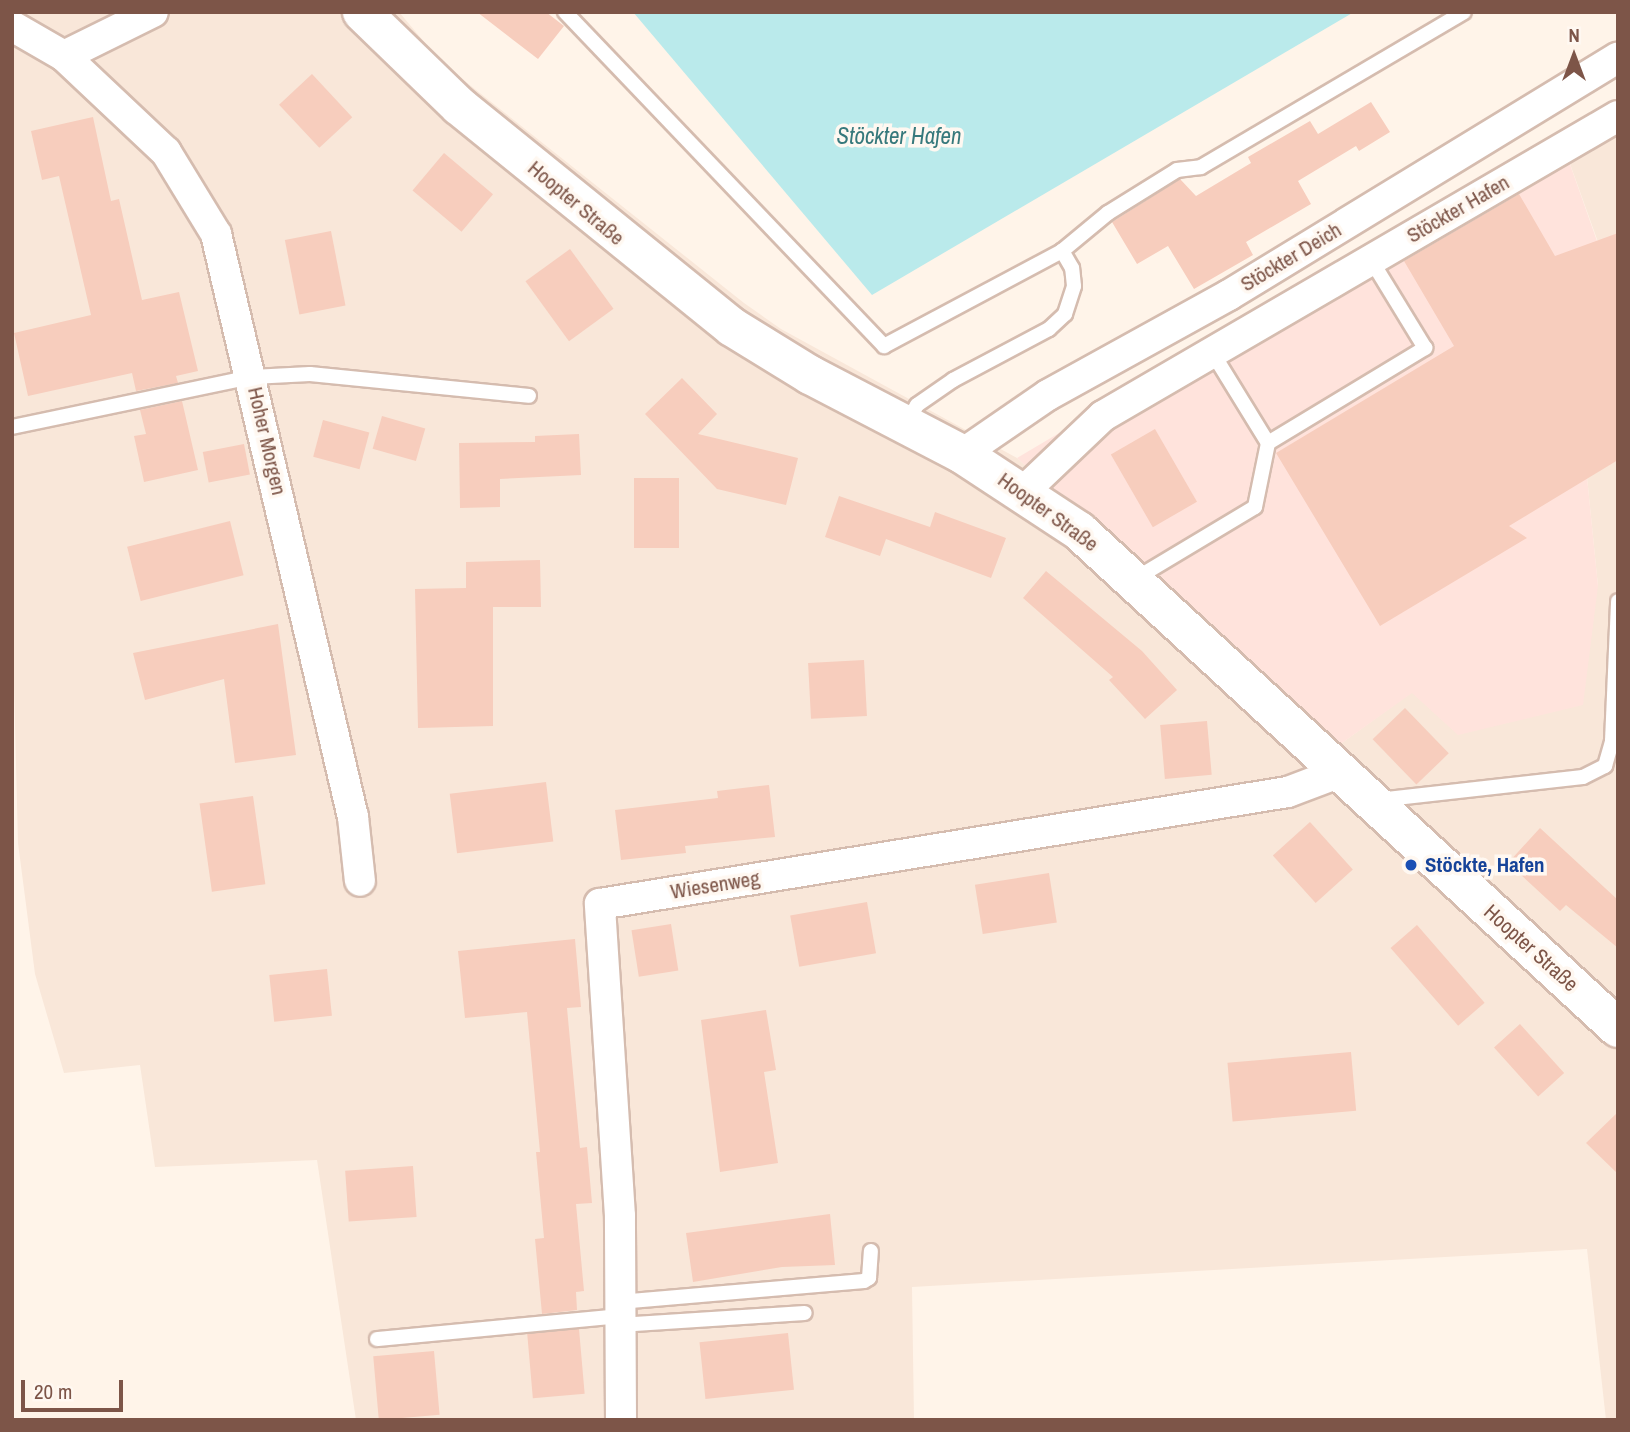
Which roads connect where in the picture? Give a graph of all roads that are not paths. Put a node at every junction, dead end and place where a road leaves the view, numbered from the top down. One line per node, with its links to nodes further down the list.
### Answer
1 (153, 12): 6 (street)
2 (362, 12): 14 (street, Hoopter Straße)
3 (565, 12): 9 (lane)
4 (1464, 12): 9 (lane)
5 (12, 26): 6 (street, Hoher Morgen)
6 (64, 56): 12 (street, Hoher Morgen)
7 (1618, 58): 17 (street, Stöckter Deich)
8 (1618, 116): 10 (street, Stöckter Hafen)
9 (1062, 251): 14 (lane)
10 (1371, 260): 11 (street, Stöckter Hafen); 16 (lane)
11 (1212, 352): 16 (lane); 18 (street, Stöckter Hafen)
12 (252, 377): 13 (lane); 15 (lane); 23 (street, Hoher Morgen)
13 (529, 396)
14 (906, 424): 17 (street, Hoopter Straße)
15 (12, 427)
16 (1268, 443): 19 (lane)
17 (962, 454): 18 (street, Hoopter Straße)
18 (1024, 491): 19 (street, Hoopter Straße)
19 (1135, 579): 21 (street, Hoopter Straße)
20 (1618, 601): 22 (lane)
21 (1338, 773): 22 (street, Hoopter Straße); 27 (street, Wiesenweg)
22 (1369, 801): 24 (street, Hoopter Straße)
23 (360, 881)
24 (1618, 1028)
25 (871, 1251): 27 (lane)
26 (805, 1313): 27 (lane)
27 (619, 1314): 28 (lane); 29 (street, Wiesenweg)
28 (377, 1339)
29 (621, 1420)

